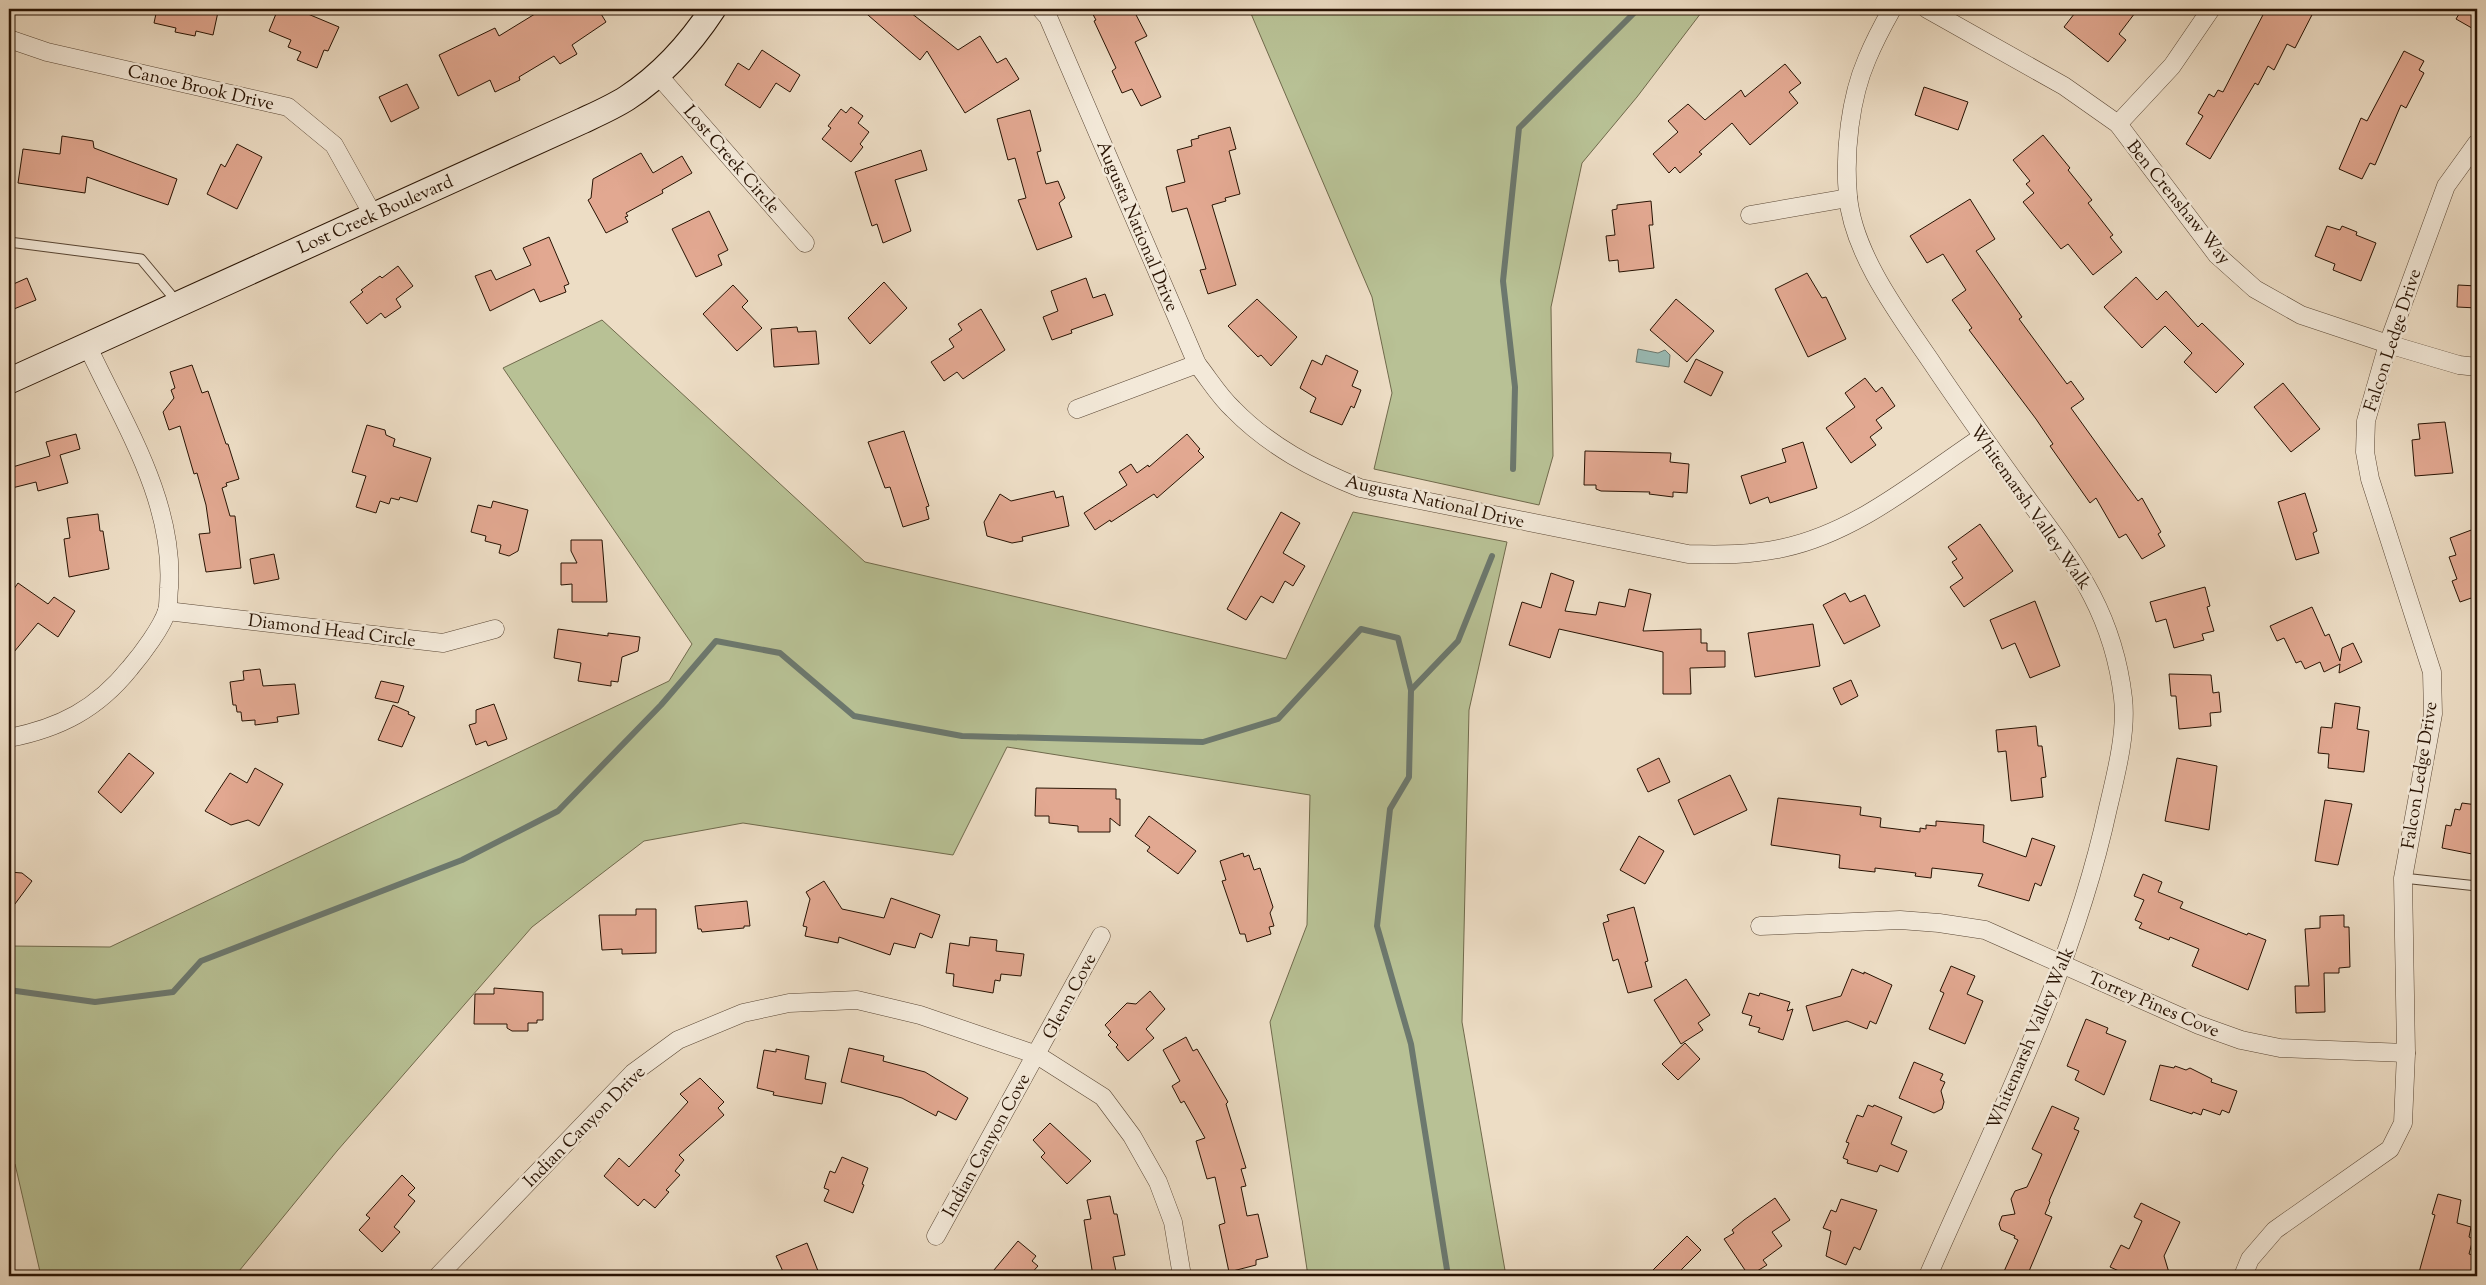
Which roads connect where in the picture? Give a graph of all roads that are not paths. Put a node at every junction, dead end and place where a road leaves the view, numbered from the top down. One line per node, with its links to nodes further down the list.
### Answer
1 (713, 9): 7 (street, Lost Creek Boulevard)
2 (1041, 9): 18 (street, Augusta National Drive)
3 (1892, 9): 10 (street, Whitemarsh Valley Walk)
4 (1927, 9): 8 (street, Ben Crenshaw Way)
5 (2211, 9): 8 (street)
6 (9, 39): 11 (street, Canoe Brook Drive)
7 (658, 75): 11 (street, Lost Creek Boulevard); 14 (street, Lost Creek Circle)
8 (2118, 124): 16 (street, Ben Crenshaw Way)
9 (2477, 143): 16 (street, Falcon Ledge Drive)
10 (1848, 198): 12 (street); 22 (street, Whitemarsh Valley Walk)
11 (372, 215): 15 (street, Lost Creek Boulevard)
12 (1750, 215)
13 (9, 242): 15 (lane)
14 (806, 243)
15 (178, 303): 17 (street, Lost Creek Boulevard)
16 (2388, 344): 19 (street, Ben Crenshaw Way); 26 (street, Falcon Ledge Drive)
17 (88, 347): 20 (street, Lost Creek Boulevard); 23 (street)
18 (1197, 364): 21 (street); 22 (street, Augusta National Drive)
19 (2477, 367)
20 (9, 381)
21 (1077, 409)
22 (1982, 437): 30 (street, Whitemarsh Valley Walk)
23 (167, 610): 24 (street, Diamond Head Circle); 25 (street)
24 (495, 629)
25 (9, 738)
26 (2403, 878): 27 (lane); 31 (street, Falcon Ledge Drive)
27 (2477, 886)
28 (1760, 926): 30 (street, Torrey Pines Cove)
29 (1101, 936): 32 (street, Glenn Cove)
30 (2064, 965): 31 (street, Torrey Pines Cove); 36 (street, Whitemarsh Valley Walk)
31 (2406, 1053): 37 (street, Falcon Ledge Drive)
32 (1037, 1055): 33 (street, Indian Canyon Cove); 34 (street, Indian Canyon Drive); 35 (street, Indian Canyon Drive)
33 (936, 1236)
34 (438, 1276)
35 (1182, 1276)
36 (1928, 1276)
37 (2243, 1276)

